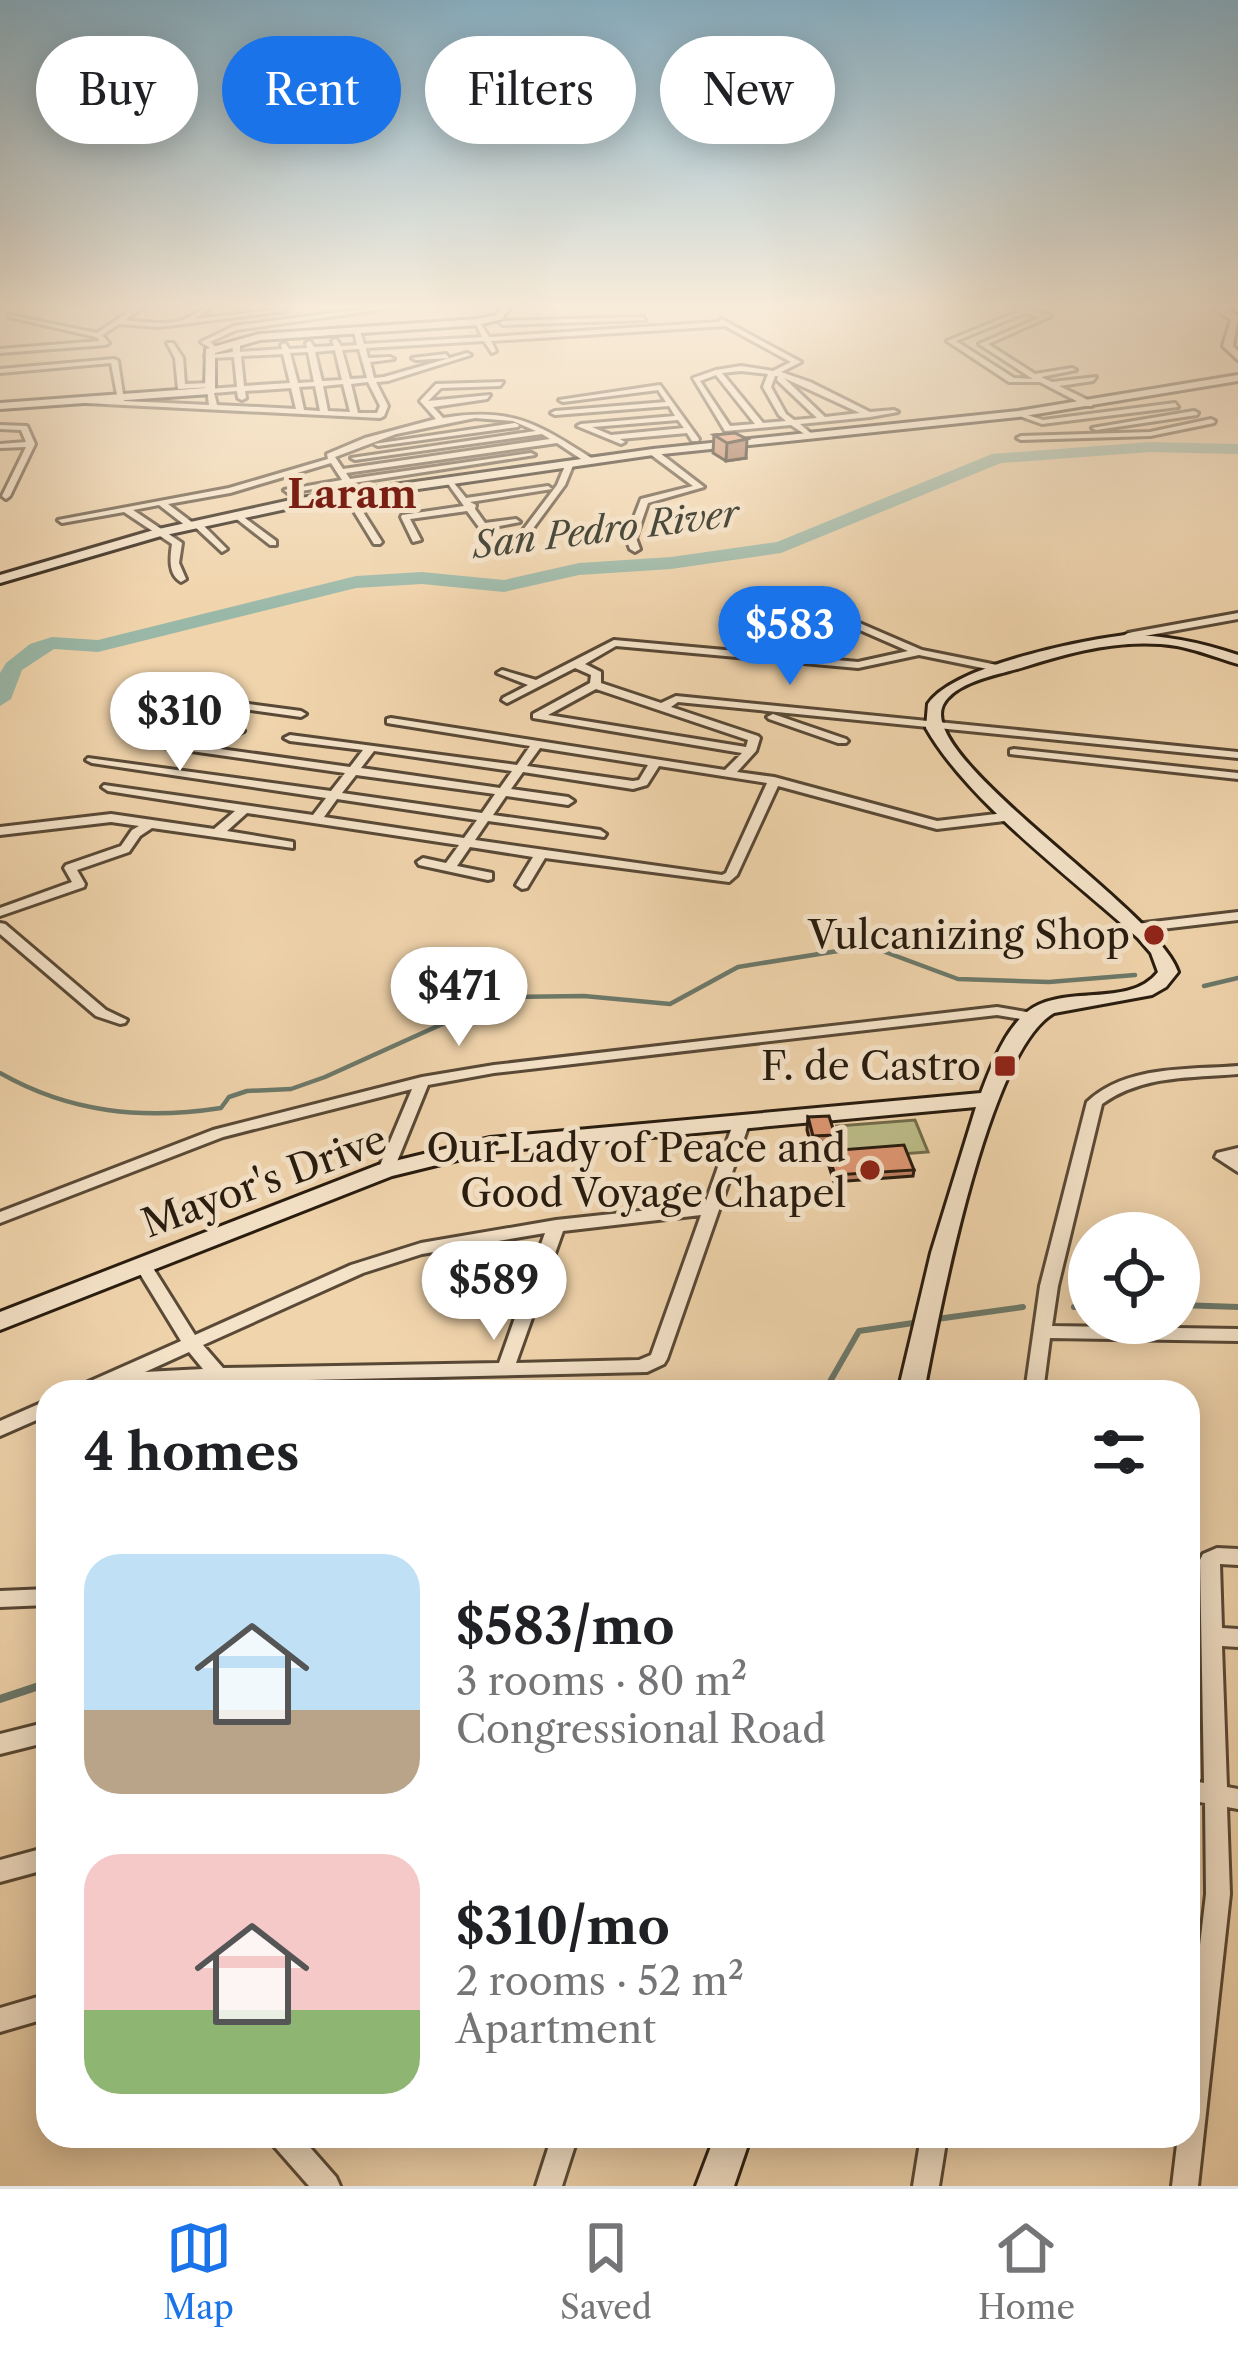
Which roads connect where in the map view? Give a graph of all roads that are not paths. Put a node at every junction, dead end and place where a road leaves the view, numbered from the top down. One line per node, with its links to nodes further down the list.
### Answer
1 (214, 408): 19 (street)
2 (269, 408): 20 (street)
3 (301, 408): 21 (street)
4 (323, 408): 26 (street)
5 (353, 408): 28 (street)
6 (383, 408): 28 (street)
7 (430, 408): 32 (street)
8 (580, 408): 22 (street)
9 (619, 408): 22 (street)
10 (672, 408): 30 (street)
11 (715, 408): 37 (street)
12 (745, 408): 37 (street)
13 (783, 408): 34 (street)
14 (811, 408): 31 (street)
15 (857, 408): 29 (street)
16 (1061, 408): 27 (street)
17 (1151, 408): 27 (street)
18 (1181, 408): 25 (street)
19 (244, 410): 20 (street)
20 (270, 411): 21 (street)
21 (302, 412): 26 (street)
22 (569, 412): 24 (street)
23 (895, 412): 29 (street)
24 (555, 413)
25 (1193, 413): 42 (street); 42 (street)
26 (325, 414): 28 (street)
27 (1018, 414): 40 (street)
28 (355, 415)
29 (870, 415): 31 (street)
30 (678, 418): 39 (street); 43 (street)
31 (824, 420): 34 (street)
32 (442, 422): 33 (street); 35 (street)
33 (524, 424): 38 (street); 47 (street)
34 (795, 424): 37 (street); 40 (street)
35 (424, 425): 47 (street); 50 (street)
36 (0, 427): 45 (street)
37 (760, 427)
38 (539, 433): 46 (street); 47 (street)
39 (662, 433): 43 (street); 51 (street)
40 (808, 435): 51 (street)
41 (0, 436): 45 (street)
42 (1076, 436): 44 (street)
43 (609, 437): 48 (street)
44 (1022, 439)
45 (29, 440): 49 (street); 60 (street)
46 (555, 441): 56 (street); 58 (street)
47 (435, 442): 50 (street); 54 (street); 58 (street)
48 (621, 442)
49 (0, 446)
50 (348, 447): 55 (street)
51 (675, 449): 52 (street)
52 (653, 452): 56 (street); 81 (street)
53 (531, 455): 58 (street)
54 (355, 458)
55 (330, 461): 59 (street); 62 (street)
56 (590, 461): 57 (street)
57 (570, 464): 58 (street); 77 (street)
58 (452, 471): 62 (street); 62 (street); 68 (street)
59 (274, 477): 64 (street); 67 (street)
60 (17, 480): 61 (street); 65 (street)
61 (0, 481)
62 (347, 486): 64 (street); 70 (street); 78 (street)
63 (548, 489): 68 (street)
64 (288, 490): 66 (street)
65 (5, 492)
66 (299, 500)
67 (161, 503): 69 (street); 73 (street)
68 (470, 503): 74 (street); 76 (street)
69 (126, 509): 71 (street); 75 (street)
70 (237, 515): 73 (street); 79 (street)
71 (62, 520)
72 (516, 522): 74 (street)
73 (193, 524): 75 (street); 80 (street)
74 (485, 526): 82 (street)
75 (158, 533): 83 (street); 84 (street)
76 (416, 540)
77 (520, 540)
78 (377, 542)
79 (273, 543)
80 (222, 549)
81 (635, 549)
82 (501, 551)
83 (0, 579)
84 (181, 579)
85 (1238, 616): 87 (street)
86 (857, 626): 88 (street)
87 (1128, 636): 89 (street); 91 (street)
88 (919, 652): 90 (street); 91 (street)
89 (1238, 660)
90 (578, 664): 93 (street); 94 (street)
91 (1001, 669): 103 (street)
92 (502, 673): 93 (street)
93 (536, 684): 96 (street)
94 (595, 685): 99 (street); 111 (street)
95 (174, 697): 98 (street)
96 (507, 700)
97 (742, 706): 99 (street); 103 (street); 107 (street)
98 (262, 707): 100 (street); 104 (street)
99 (662, 707): 111 (street)
100 (301, 714)
101 (158, 719): 104 (street)
102 (391, 721): 108 (street)
103 (934, 726): 105 (street); 127 (street)
104 (238, 731): 112 (street)
105 (1024, 734): 113 (street); 119 (street)
106 (290, 739): 110 (street)
107 (842, 741)
108 (537, 743): 115 (street); 116 (street)
109 (163, 744): 112 (street)
110 (371, 747): 116 (street); 117 (street)
111 (750, 751): 118 (street)
112 (217, 752): 117 (street)
113 (1238, 755)
114 (92, 760): 123 (street)
115 (656, 762): 116 (street); 118 (street)
116 (521, 769): 122 (street)
117 (357, 771): 122 (street); 123 (street)
118 (729, 773): 120 (street)
119 (1238, 776)
120 (774, 782): 127 (street); 135 (street)
121 (108, 787): 125 (street)
122 (504, 791): 124 (street); 126 (street)
123 (337, 794): 126 (street); 128 (street)
124 (568, 801)
125 (244, 809): 128 (street); 131 (street)
126 (490, 816): 132 (street); 133 (street)
127 (1012, 816): 143 (street)
128 (316, 819): 133 (street)
129 (152, 824): 130 (street); 131 (street); 140 (street)
130 (0, 831)
131 (217, 833): 134 (street)
132 (600, 834)
133 (469, 843): 135 (street); 137 (street)
134 (289, 844)
135 (541, 854): 139 (street)
136 (423, 862): 137 (street)
137 (449, 868): 138 (street)
138 (488, 876)
139 (522, 885)
140 (0, 912)
141 (1238, 916): 143 (street)
142 (0, 927): 145 (street)
143 (1136, 928): 144 (street)
144 (1033, 1017): 147 (street); 148 (street)
145 (120, 1020)
146 (1238, 1070): 158 (street)
147 (422, 1082): 152 (street); 154 (street)
148 (991, 1099): 149 (street, Mayor's Drive); 165 (street)
149 (740, 1124): 152 (street, Mayor's Drive); 153 (street)
150 (1238, 1153): 151 (street)
151 (1238, 1167)
152 (386, 1170): 156 (street, Mayor's Drive)
153 (708, 1209): 155 (street); 161 (street)
154 (0, 1218)
155 (556, 1226): 160 (street); 161 (street)
156 (142, 1264): 157 (street, Mayor's Drive); 160 (street)
157 (0, 1321)
158 (1042, 1332): 159 (street); 166 (street)
159 (1238, 1335)
160 (191, 1343): 162 (street); 163 (street)
161 (506, 1370): 163 (street)
162 (124, 1373): 163 (street); 164 (street)
163 (218, 1375)
164 (109, 1380)
165 (913, 1380)
166 (1036, 1380)
167 (36, 1412): 168 (street)
168 (0, 1429)
169 (1238, 1557): 172 (street)
170 (36, 1598): 171 (street)
171 (0, 1599)
172 (1211, 1636): 173 (street); 176 (street)
173 (1238, 1638)
174 (36, 1735): 175 (street)
175 (0, 1744)
176 (1226, 1797): 181 (street)
177 (36, 1861): 178 (street)
178 (0, 1870)
179 (36, 2010): 180 (street)
180 (0, 2020)
181 (1200, 2053)
182 (293, 2148): 187 (street)
183 (561, 2148): 188 (street)
184 (729, 2148): 189 (street)
185 (932, 2148): 190 (street)
186 (1189, 2148): 191 (street)
187 (327, 2186)
188 (549, 2186)
189 (715, 2186)
190 (926, 2186)
191 (1185, 2186)

